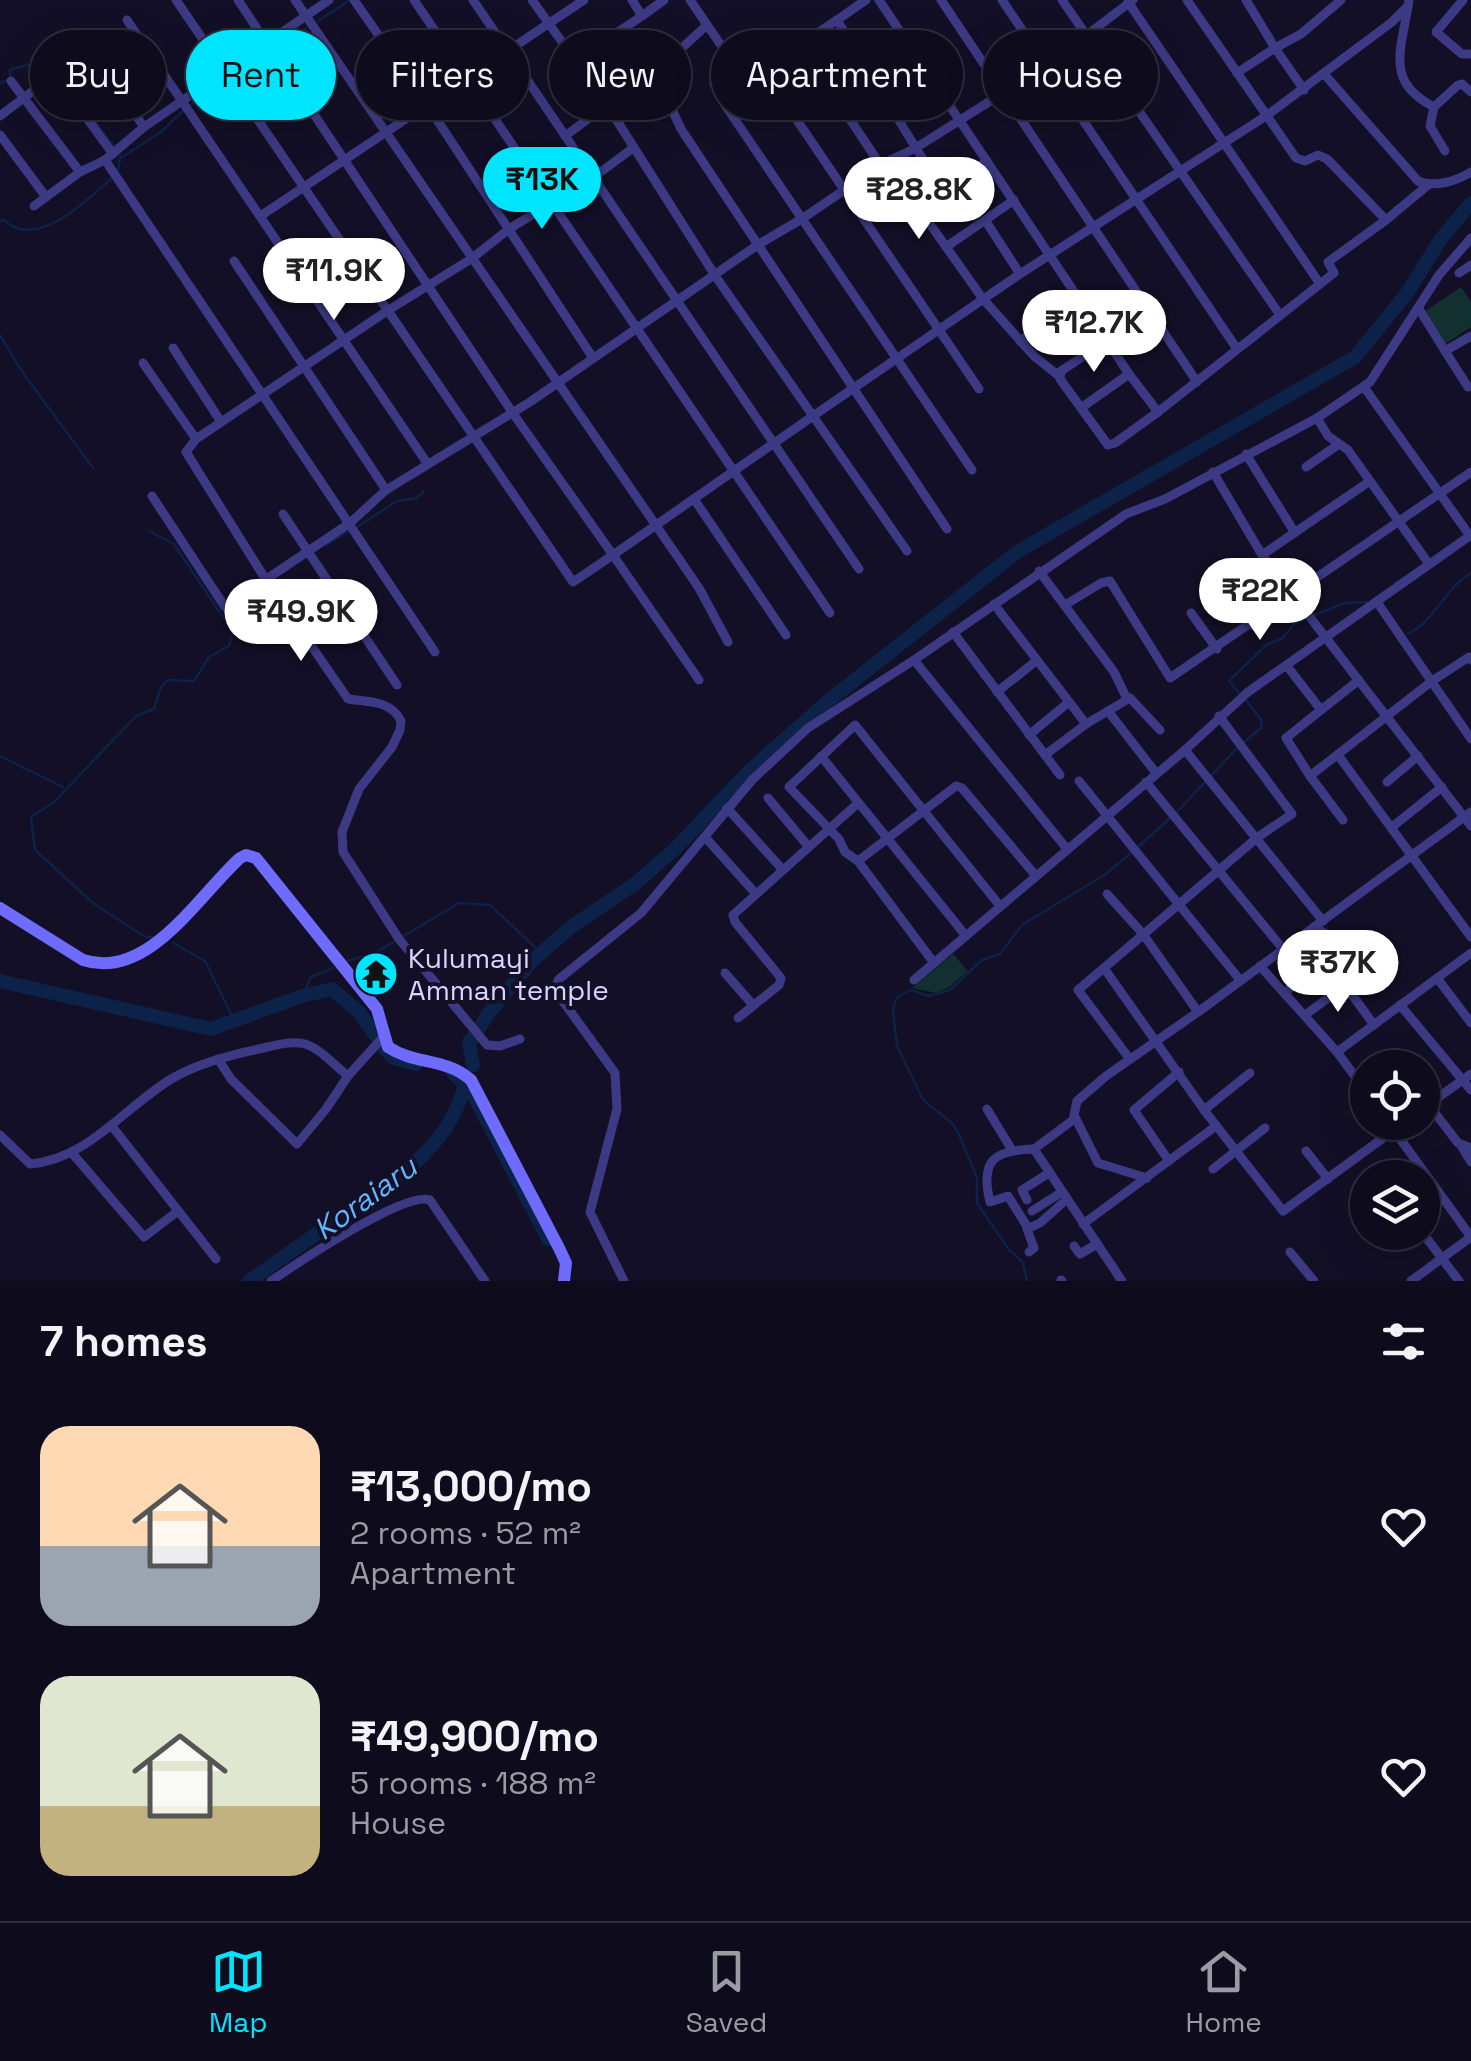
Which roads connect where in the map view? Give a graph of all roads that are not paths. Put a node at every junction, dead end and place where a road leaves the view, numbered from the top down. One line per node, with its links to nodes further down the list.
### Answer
1 (176, 0): 31 (street)
2 (238, 0): 32 (street)
3 (295, 0): 25 (street)
4 (329, 0): 25 (street)
5 (354, 0): 34 (street)
6 (414, 0): 35 (street)
7 (474, 0): 36 (street)
8 (532, 0): 29 (street)
9 (632, 0): 26 (street)
10 (664, 0): 26 (street)
11 (690, 0): 30 (street)
12 (866, 0): 28 (street)
13 (879, 0): 73 (street)
14 (940, 0): 46 (street)
15 (1002, 0): 39 (street)
16 (1062, 0): 40 (street)
17 (1188, 0): 47 (street)
18 (1246, 0): 44 (street)
19 (1341, 0): 44 (street)
20 (1393, 0): 24 (street)
21 (1462, 0): 45 (street)
22 (582, 1): 29 (street)
23 (1129, 1): 41 (street); 78 (street)
24 (1406, 5): 48 (street); 57 (street)
25 (306, 15): 33 (street); 75 (street)
26 (642, 16): 38 (street)
27 (127, 20): 55 (street)
28 (837, 20): 80 (street); 85 (street)
29 (548, 23): 37 (street); 42 (street)
30 (706, 26): 43 (street); 101 (street)
31 (196, 30)
32 (258, 30)
33 (283, 30)
34 (375, 30)
35 (435, 30)
36 (494, 30)
37 (553, 30)
38 (621, 30)
39 (1022, 30)
40 (1082, 30)
41 (1096, 30)
42 (529, 36)
43 (691, 40)
44 (1275, 48): 47 (street); 51 (street)
45 (1471, 54)
46 (983, 64)
47 (1237, 73): 59 (street)
48 (1324, 75): 51 (street); 90 (street)
49 (11, 81): 53 (street)
50 (529, 82): 77 (street)
51 (1304, 90): 59 (street)
52 (1471, 92): 57 (street)
53 (24, 98): 58 (street); 82 (street); 87 (street)
54 (186, 99): 55 (street)
55 (183, 101): 74 (street); 100 (street)
56 (983, 105): 73 (street)
57 (1434, 107): 81 (street)
58 (0, 116)
59 (1266, 116): 78 (street); 103 (street)
60 (139, 120): 74 (street)
61 (257, 120): 91 (street)
62 (318, 120): 83 (street)
63 (407, 120): 75 (street)
64 (437, 120): 105 (street)
65 (496, 120): 97 (street)
66 (587, 120): 77 (street)
67 (615, 120): 79 (street)
68 (677, 120): 107 (street)
69 (796, 120): 92 (street)
70 (1020, 120): 104 (street)
71 (1082, 120): 96 (street)
72 (1145, 120): 86 (street)
73 (959, 121): 80 (street); 84 (street)
74 (144, 127): 82 (street)
75 (386, 134): 83 (street); 110 (street)
76 (0, 136): 94 (street)
77 (566, 136): 89 (street)
78 (1222, 143): 86 (street); 116 (street)
79 (633, 148): 89 (street); 115 (street)
80 (914, 149): 85 (street); 93 (street)
81 (1445, 152)
82 (109, 157): 87 (street); 145 (street)
83 (345, 161): 91 (street); 117 (street)
84 (987, 161): 93 (street); 95 (street)
85 (884, 164): 92 (street); 99 (street)
86 (1181, 170): 96 (street); 123 (street)
87 (80, 172): 94 (street)
88 (1471, 172): 90 (street)
89 (594, 177): 97 (street); 120 (street)
90 (1428, 185): 103 (street)
91 (304, 186): 100 (street); 122 (street)
92 (843, 192): 101 (street); 125 (street)
93 (944, 192): 99 (street)
94 (46, 197): 98 (street)
95 (1014, 200): 102 (street); 109 (street)
96 (1136, 200): 104 (street); 131 (street)
97 (552, 204): 105 (street); 124 (street)
98 (34, 206)
99 (919, 208): 108 (street)
100 (262, 215): 127 (street)
101 (800, 220): 107 (street); 133 (street)
102 (985, 220): 108 (street); 114 (street)
103 (1386, 220): 116 (street)
104 (1093, 227): 109 (street); 139 (street)
105 (509, 229): 110 (street); 134 (street)
106 (1471, 238): 121 (street)
107 (759, 244): 115 (street); 141 (street)
108 (946, 247): 119 (street)
109 (1051, 254): 114 (street); 118 (street)
110 (471, 259): 117 (street); 140 (street)
111 (234, 261): 136 (street)
112 (1471, 265): 113 (street)
113 (1459, 273)
114 (1020, 274): 119 (street)
115 (716, 276): 120 (street); 149 (street)
116 (1320, 284): 123 (street)
117 (429, 286): 122 (street); 147 (street)
118 (1080, 297): 128 (street); 129 (street)
119 (983, 299): 125 (street); 129 (street)
120 (677, 303): 124 (street); 154 (street)
121 (1419, 309): 132 (street); 143 (street)
122 (387, 311): 127 (street); 152 (street)
123 (1280, 315): 131 (street)
124 (637, 330): 134 (street); 159 (street)
125 (938, 330): 133 (street); 144 (street)
126 (1471, 336): 132 (street)
127 (344, 340): 136 (street); 157 (street)
128 (1108, 340): 137 (street); 138 (street)
129 (1020, 341): 138 (street)
130 (173, 348): 151 (street)
131 (1236, 348): 139 (street)
132 (1446, 351): 142 (street)
133 (896, 357): 141 (street); 160 (street)
134 (594, 358): 140 (street)
135 (143, 363): 153 (street)
136 (304, 366): 145 (street); 164 (street)
137 (1129, 374): 146 (street); 148 (street)
138 (1059, 376): 146 (street)
139 (1197, 382): 148 (street)
140 (555, 383): 147 (street); 171 (street)
141 (854, 385): 149 (street); 172 (street)
142 (1468, 386)
143 (1364, 387): 150 (street); 165 (street)
144 (979, 389)
145 (261, 396): 151 (street); 170 (street)
146 (1081, 408): 148 (street)
147 (512, 412): 152 (street); 177 (street)
148 (1158, 412)
149 (813, 416): 154 (street); 176 (street)
150 (1317, 418): 155 (street); 156 (street)
151 (222, 422): 153 (street)
152 (472, 438): 157 (street); 177 (street)
153 (196, 439): 182 (street)
154 (775, 444): 159 (street); 180 (street)
155 (1339, 444): 158 (street); 163 (street)
156 (1246, 454): 161 (street); 173 (street)
157 (427, 463): 164 (street)
158 (1306, 467)
159 (734, 470): 167 (street); 189 (street)
160 (972, 470)
161 (1212, 472): 178 (street); 181 (street)
162 (1471, 472): 165 (street)
163 (1370, 480): 169 (street); 173 (street)
164 (386, 490): 170 (street)
165 (1439, 495): 169 (street); 174 (street)
166 (152, 496): 182 (street)
167 (694, 499): 171 (street); 192 (street)
168 (283, 514): 175 (street)
169 (1399, 521): 179 (street); 184 (street)
170 (350, 523): 175 (street); 196 (street)
171 (654, 527): 177 (street); 194 (street)
172 (947, 529)
173 (1295, 533): 178 (street)
174 (1470, 536): 179 (street)
175 (308, 551): 182 (street); 204 (street)
176 (907, 551)
177 (613, 554): 201 (street)
178 (1262, 555): 184 (street)
179 (1430, 564): 185 (street)
180 (859, 569)
181 (1040, 571): 186 (street); 187 (street)
182 (266, 580): 278 (street)
183 (1224, 588): 190 (street)
184 (1293, 595): 190 (street); 193 (street)
185 (1377, 602): 193 (street); 203 (street)
186 (994, 604): 191 (street); 199 (street)
187 (1064, 605): 195 (street); 206 (street)
188 (1191, 612): 195 (street)
189 (830, 613)
190 (1252, 625): 195 (street)
191 (954, 632): 197 (street); 205 (street)
192 (786, 635)
193 (1326, 638): 200 (street); 202 (street)
194 (728, 642)
195 (1217, 649)
196 (435, 652)
197 (914, 660): 232 (street); 243 (street)
198 (1471, 660): 203 (street)
199 (1036, 661): 205 (street); 207 (street)
200 (1287, 666): 208 (street); 210 (street)
201 (699, 680)
202 (1359, 680): 208 (street); 212 (street)
203 (1432, 681): 212 (street); 213 (street)
204 (397, 685)
205 (997, 692): 216 (street)
206 (1127, 699): 209 (street); 215 (street)
207 (1069, 702): 214 (street); 216 (street)
208 (1321, 710): 225 (street)
209 (1108, 711): 214 (street); 223 (street)
210 (1219, 716): 218 (street); 240 (street)
211 (1471, 716): 213 (street)
212 (1388, 717): 220 (street); 222 (street)
213 (1461, 723): 217 (street)
214 (1086, 724): 219 (street)
215 (1160, 730)
216 (1029, 735): 219 (street)
217 (1471, 739)
218 (1185, 750): 223 (street); 240 (street)
219 (1045, 755): 224 (street)
220 (1338, 755): 225 (street); 237 (street)
221 (822, 756): 231 (street); 233 (street); 238 (street)
222 (1418, 756): 228 (street); 229 (street)
223 (1156, 773): 227 (street)
224 (1060, 775)
225 (1310, 776): 236 (street)
226 (1079, 780): 234 (street)
227 (1146, 782): 234 (street); 247 (street)
228 (1386, 782)
229 (1442, 787): 235 (street); 237 (street)
230 (768, 798): 242 (street)
231 (857, 804): 238 (street); 241 (street)
232 (728, 808): 239 (street); 246 (street)
233 (923, 810): 241 (street); 248 (street); 252 (street)
234 (1108, 814): 243 (street); 251 (street)
235 (1469, 818): 244 (street)
236 (1344, 820)
237 (1392, 827): 244 (street)
238 (828, 828): 242 (street); 245 (street)
239 (705, 837): 249 (street); 327 (street)
240 (1258, 837): 247 (street); 254 (street)
241 (888, 839): 245 (street); 256 (street)
242 (808, 846): 246 (street)
243 (1067, 849): 248 (street)
244 (1414, 856): 254 (street); 257 (street)
245 (858, 861): 261 (street)
246 (783, 870): 249 (street)
247 (1218, 870): 251 (street); 259 (street)
248 (1036, 876): 252 (street)
249 (756, 894): 270 (street)
250 (1107, 894): 255 (street)
251 (1181, 902): 255 (street); 268 (street)
252 (1000, 906): 256 (street)
253 (0, 908): 277 (street)
254 (1318, 924): 258 (street); 259 (street)
255 (1143, 934): 263 (street); 272 (street)
256 (966, 936): 261 (street)
257 (1471, 938)
258 (1346, 946): 264 (street); 269 (street)
259 (1282, 949): 262 (street)
260 (1471, 953): 266 (street)
261 (934, 963): 267 (street)
262 (1260, 966): 268 (street); 269 (street)
263 (1104, 968): 279 (street); 281 (street)
264 (1390, 972)
265 (725, 973): 270 (street)
266 (1438, 978): 271 (street); 275 (street)
267 (914, 980)
268 (1240, 980): 272 (street)
269 (1284, 992): 273 (street)
270 (753, 1006): 274 (street)
271 (1400, 1006): 276 (street); 287 (street)
272 (1198, 1012): 279 (street)
273 (1305, 1015): 276 (street); 280 (street)
274 (738, 1018)
275 (1471, 1023)
276 (1374, 1024): 280 (street)
277 (384, 1036): 286 (street); 326 (street)
278 (520, 1039)
279 (1157, 1042): 281 (street); 284 (street)
280 (1337, 1052): 283 (street)
281 (1129, 1058): 292 (street)
282 (218, 1060): 286 (street); 286 (street); 294 (street)
283 (1350, 1070)
284 (1179, 1072): 291 (street); 306 (street)
285 (1250, 1072): 291 (street)
286 (348, 1076)
287 (1468, 1076): 288 (street); 289 (street)
288 (1471, 1090)
289 (1440, 1094)
290 (987, 1109): 302 (street)
291 (1204, 1110): 295 (street)
292 (1074, 1116): 301 (street); 310 (street)
293 (1440, 1120): 300 (street)
294 (111, 1125): 305 (street); 313 (street)
295 (1216, 1126): 304 (street); 306 (street)
296 (1265, 1128): 304 (street)
297 (0, 1136): 305 (street)
298 (1374, 1140): 311 (street)
299 (1401, 1140): 316 (street)
300 (1466, 1148): 307 (street)
301 (1034, 1149): 302 (street); 309 (street)
302 (1012, 1150): 315 (street)
303 (1306, 1150): 311 (street)
304 (1236, 1151): 308 (street); 311 (street)
305 (72, 1153): 313 (street)
306 (1169, 1160): 310 (street)
307 (1471, 1162)
308 (1213, 1168)
309 (1049, 1173): 312 (street); 312 (street)
310 (1146, 1178): 314 (street)
311 (1328, 1178)
312 (1065, 1196): 314 (street); 315 (street)
313 (178, 1211): 323 (street)
314 (1083, 1224): 317 (street)
315 (1028, 1228): 320 (street)
316 (1471, 1237): 322 (street)
317 (1096, 1244): 318 (street); 328 (street)
318 (1074, 1246)
319 (1436, 1250): 322 (street)
320 (1030, 1252)
321 (1290, 1252): 329 (street)
322 (1442, 1258): 330 (street); 331 (street)
323 (216, 1260)
324 (272, 1281): 325 (street)
325 (485, 1281)
326 (564, 1281)
327 (624, 1281)
328 (1122, 1281)
329 (1314, 1281)
330 (1410, 1281)
331 (1459, 1281)

